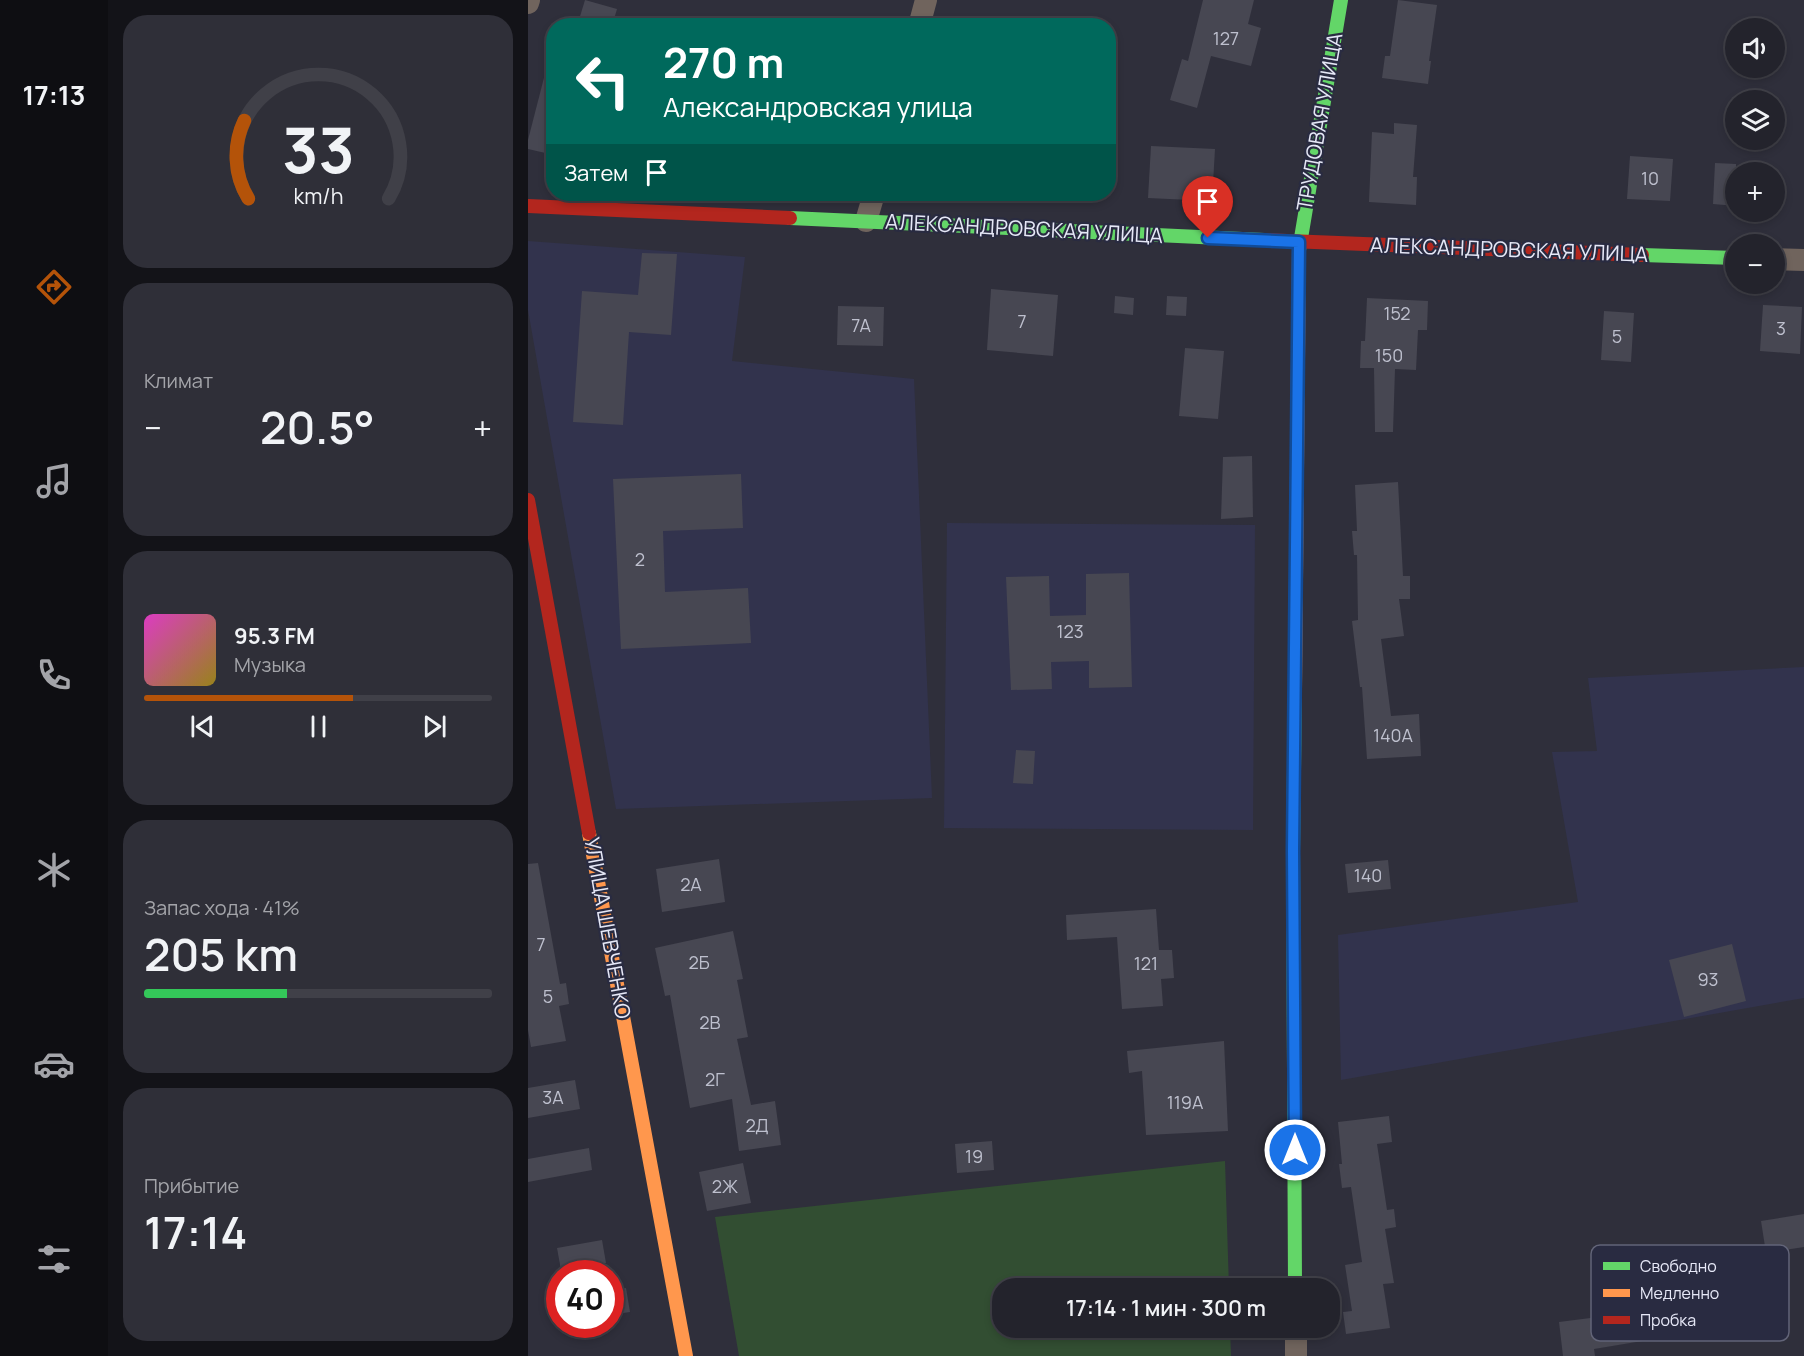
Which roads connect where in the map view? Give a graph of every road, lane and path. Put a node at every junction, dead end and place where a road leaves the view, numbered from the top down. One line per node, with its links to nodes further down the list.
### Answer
1 (926, 0): 3 (street)
2 (1341, 0): 7 (street, ТРУДОВАЯ УЛИЦА)
3 (922, 18)
4 (871, 201): 6 (street)
5 (528, 206): 6 (street, АЛЕКСАНДРОВСКАЯ УЛИЦА)
6 (866, 221): 7 (street, АЛЕКСАНДРОВСКАЯ УЛИЦА)
7 (1299, 242): 8 (street, АЛЕКСАНДРОВСКАЯ УЛИЦА); 12 (street, ТРУДОВАЯ УЛИЦА)
8 (1725, 258)
9 (1785, 259): 10 (street)
10 (1804, 260)
11 (528, 500): 14 (street, УЛИЦА ШЕВЧЕНКО)
12 (1295, 1278)
13 (1296, 1338): 15 (street)
14 (686, 1356)
15 (1296, 1356)

